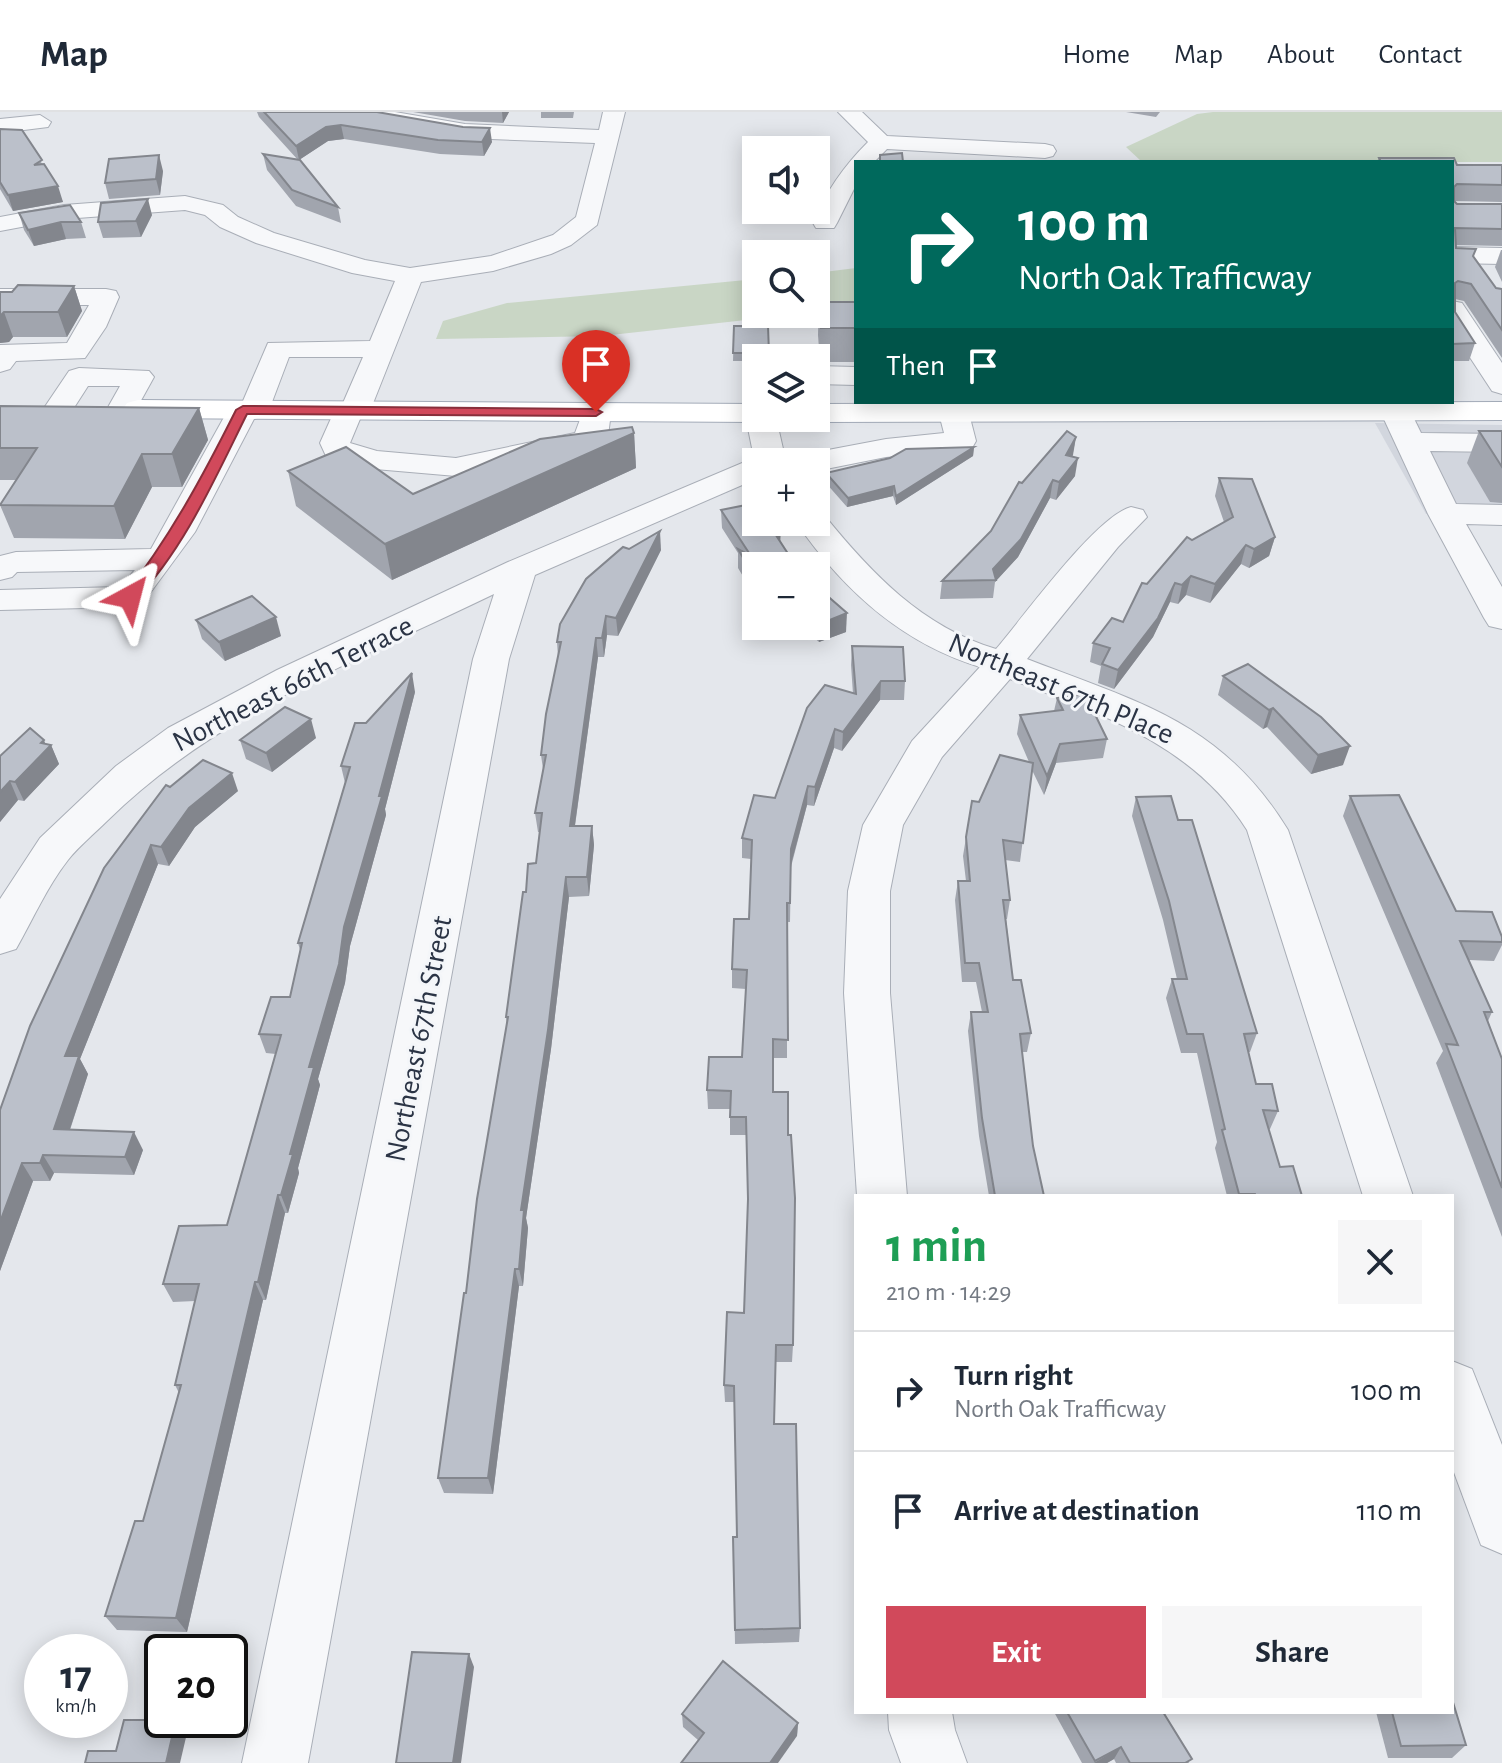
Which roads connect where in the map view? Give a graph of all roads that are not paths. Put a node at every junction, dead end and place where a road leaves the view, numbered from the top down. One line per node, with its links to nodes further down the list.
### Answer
1 (358, 112): 4 (street)
2 (849, 112): 6 (street)
3 (40, 122): 5 (street)
4 (611, 124): 17 (street)
5 (0, 126)
6 (881, 142): 7 (street); 8 (street)
7 (1045, 151)
8 (863, 160)
9 (854, 171): 10 (street)
10 (830, 210)
11 (0, 224): 17 (street)
12 (1454, 232): 13 (street)
13 (1502, 232)
14 (1454, 256): 15 (street)
15 (1494, 270): 16 (street)
16 (1454, 271)
17 (410, 276): 20 (street)
18 (0, 297): 21 (street)
19 (1454, 312): 26 (street)
20 (381, 349): 34 (street); 35 (street)
21 (75, 352): 22 (street); 23 (street)
22 (0, 363)
23 (0, 371)
24 (830, 375): 25 (street)
25 (854, 376)
26 (1499, 376)
27 (1051, 407): 28 (main road); 33 (main road)
28 (1182, 407): 29 (main road)
29 (1335, 407): 30 (main road)
30 (1393, 407): 37 (main road); 40 (street)
31 (44, 408): 34 (main road)
32 (861, 408): 33 (main road); 36 (main road)
33 (952, 408): 42 (street)
34 (248, 410): 35 (main road); 48 (street)
35 (352, 411): 38 (main road); 38 (street)
36 (830, 411)
37 (1502, 411)
38 (596, 412): 39 (main road)
39 (742, 413)
40 (1408, 442): 41 (street); 44 (street)
41 (1502, 443)
42 (830, 459)
43 (742, 473): 50 (street)
44 (1444, 514): 45 (street); 49 (street)
45 (1502, 515)
46 (1131, 517): 54 (street)
47 (824, 536): 54 (street, Northeast 67th Place)
48 (159, 559): 51 (street); 52 (street)
49 (1487, 565): 53 (street)
50 (520, 569): 55 (street, Northeast 66th Terrace); 61 (street, Northeast 67th Street)
51 (0, 570)
52 (0, 600)
53 (1502, 618)
54 (1004, 663): 56 (street); 57 (street, Northeast 67th Place)
55 (0, 938)
56 (882, 1194)
57 (1387, 1194)
58 (1454, 1392): 59 (street)
59 (1502, 1524)
60 (920, 1714): 62 (street)
61 (275, 1763)
62 (934, 1763)

